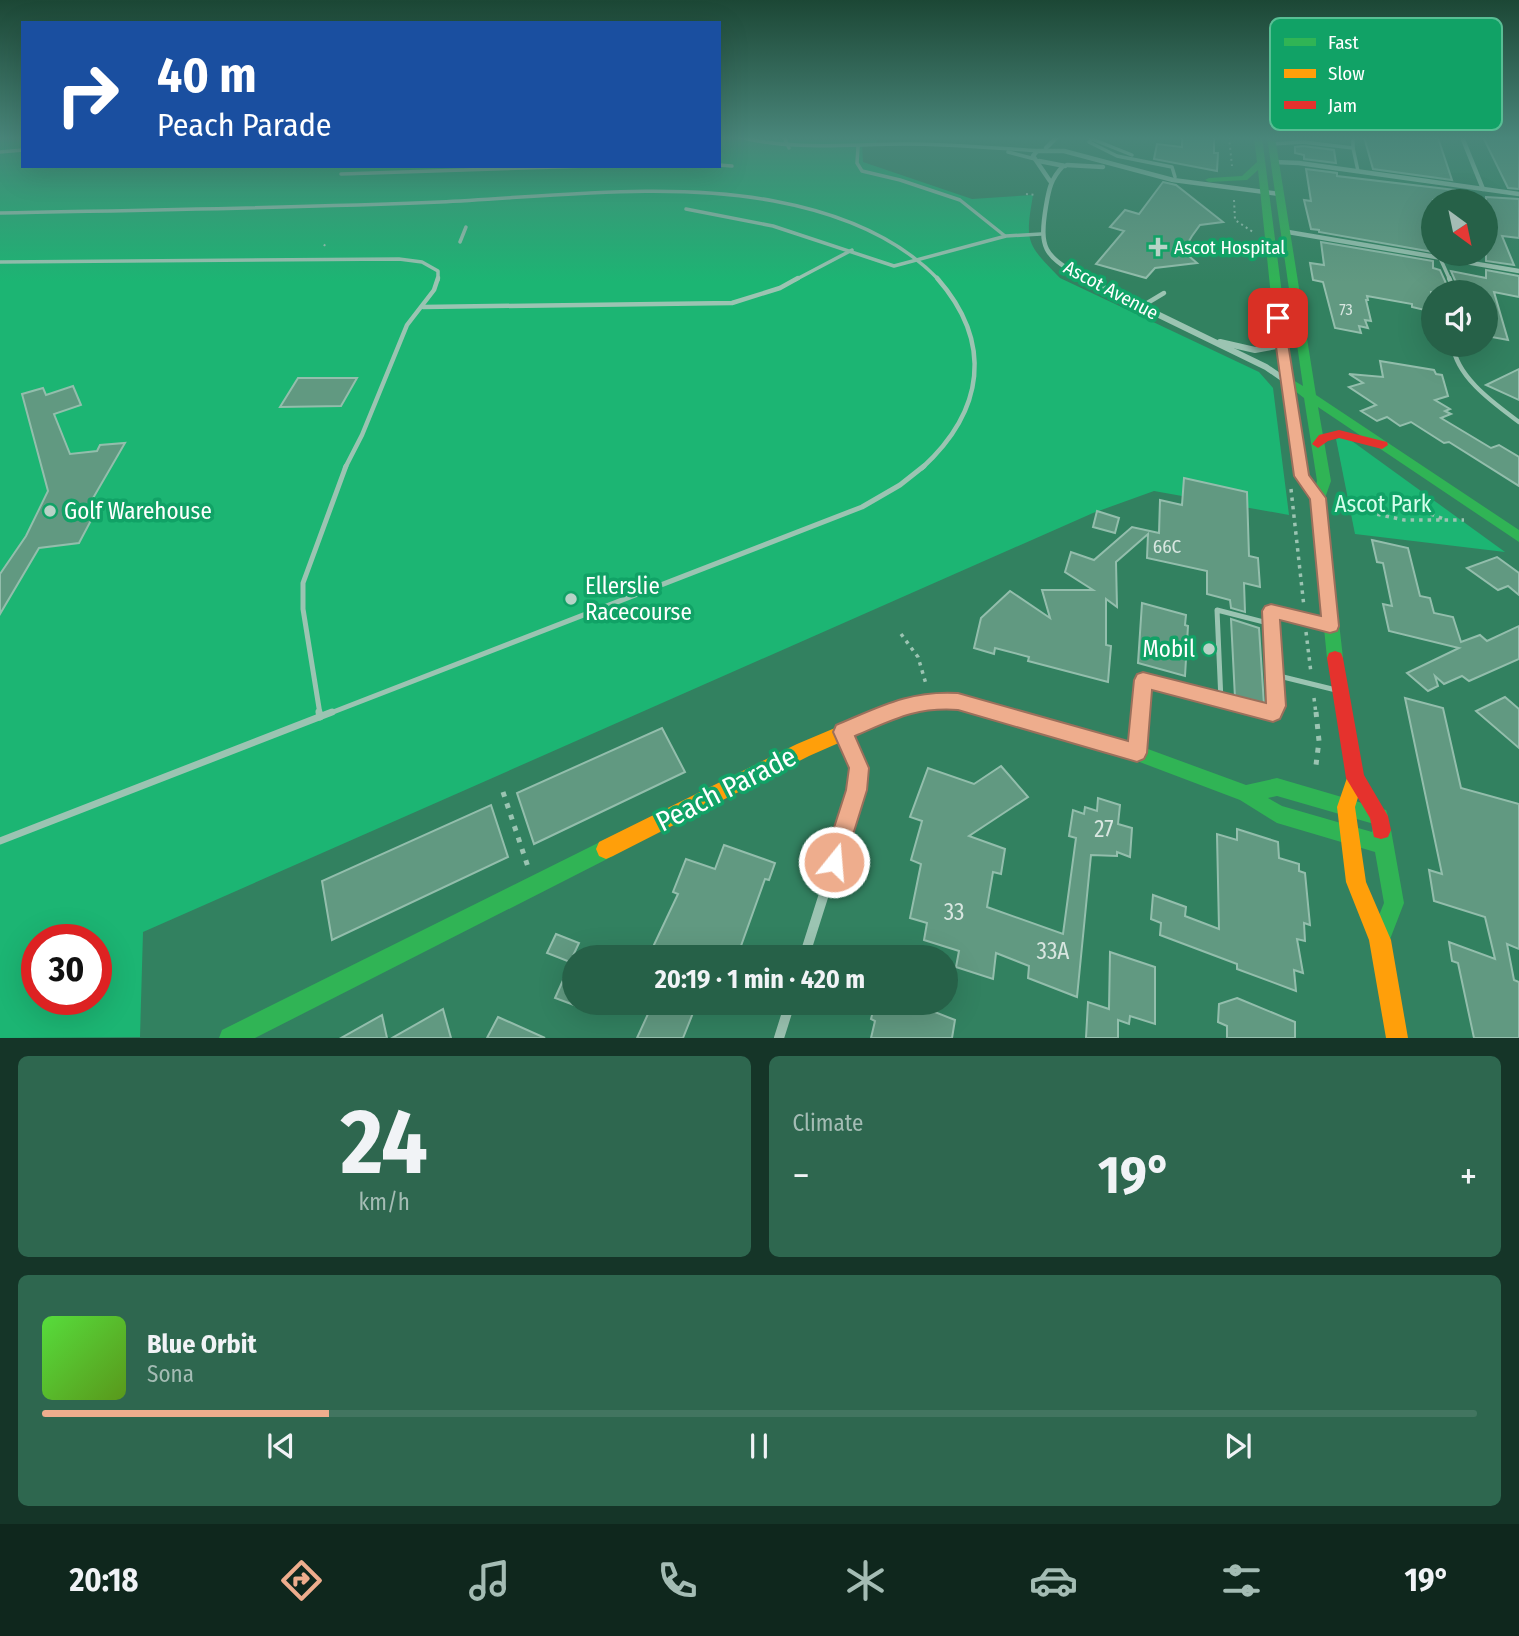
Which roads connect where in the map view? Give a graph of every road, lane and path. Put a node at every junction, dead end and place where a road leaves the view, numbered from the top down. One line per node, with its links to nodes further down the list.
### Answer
1 (916, 185): 23 (lane)
2 (1049, 185): 21 (street)
3 (1229, 185): 10 (street)
4 (1238, 185): 10 (street)
5 (1263, 185): 10 (main road)
6 (1278, 185): 12 (main road)
7 (1458, 185): 9 (street)
8 (1482, 185): 9 (street)
9 (1483, 189)
10 (1262, 190): 12 (street); 35 (main road)
11 (1498, 191): 14 (street)
12 (1280, 192): 20 (main road)
13 (1026, 194): 15 (path)
14 (1519, 194)
15 (1036, 195)
16 (1236, 197): 22 (path)
17 (686, 209): 25 (lane)
18 (0, 213): 27 (lane)
19 (466, 227): 24 (lane)
20 (1288, 232): 26 (street); 38 (main road)
21 (1041, 234): 23 (lane); 33 (street, Ascot Avenue)
22 (1257, 235)
23 (1006, 236): 27 (lane)
24 (460, 242)
25 (852, 250): 27 (lane); 32 (lane)
26 (1421, 255)
27 (918, 261): 58 (lane)
28 (0, 262): 32 (lane)
29 (1489, 266): 30 (street)
30 (1519, 271)
31 (1164, 293): 33 (lane)
32 (423, 307): 58 (lane)
33 (1139, 308): 34 (street, Ascot Avenue)
34 (1206, 337): 35 (street, Ascot Avenue); 37 (street, Ascot Avenue)
35 (1282, 345): 37 (main road)
36 (1455, 357): 39 (lane)
37 (1289, 382): 38 (main road, Ascot Avenue); 43 (main road)
38 (1310, 396): 40 (main road); 41 (main road, Ascot Avenue)
39 (1519, 422)
40 (1318, 444): 41 (main road); 43 (main road)
41 (1382, 445): 48 (main road, Ascot Avenue)
42 (1290, 481): 49 (path)
43 (1318, 498): 51 (main road)
44 (1344, 507): 47 (path)
45 (1415, 508): 47 (path)
46 (1464, 520): 47 (path)
47 (1451, 522)
48 (1519, 537)
49 (1305, 619): 50 (lane); 51 (lane); 54 (path)
50 (1272, 624): 53 (lane); 57 (lane)
51 (1330, 626): 55 (main road)
52 (901, 634): 56 (path)
53 (1275, 675): 54 (lane); 57 (lane)
54 (1312, 684): 55 (lane); 61 (path)
55 (1343, 692): 62 (main road)
56 (931, 700): 59 (main road, Peach Parade); 60 (main road, Peach Parade)
57 (1221, 701): 60 (lane)
58 (320, 717): 68 (lane)
59 (843, 732): 70 (main road, Peach Parade); 72 (street)
60 (1137, 753): 64 (main road, Peach Parade)
61 (1316, 765)
62 (1355, 778): 65 (main road); 66 (main road)
63 (503, 792): 70 (path)
64 (1246, 794): 65 (main road); 67 (main road, Peach Parade)
65 (1346, 807): 66 (main road); 67 (main road)
66 (1379, 817): 69 (main road)
67 (1350, 836): 69 (main road, Peach Parade); 71 (main road)
68 (0, 841)
69 (1384, 845): 71 (main road)
70 (535, 885): 74 (main road, Peach Parade)
71 (1380, 940): 76 (main road)
72 (808, 945)
73 (786, 1015): 75 (street)
74 (230, 1038)
75 (779, 1038)
76 (1397, 1038)

